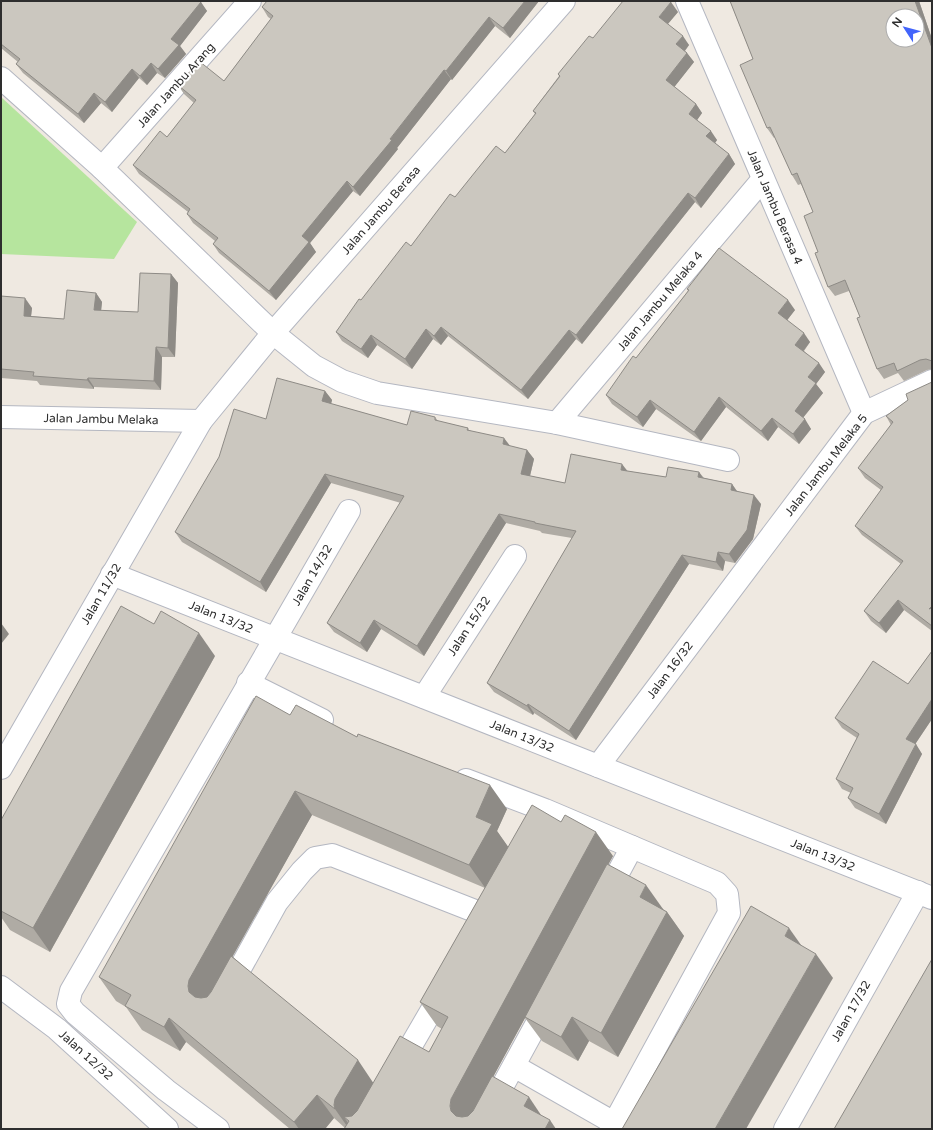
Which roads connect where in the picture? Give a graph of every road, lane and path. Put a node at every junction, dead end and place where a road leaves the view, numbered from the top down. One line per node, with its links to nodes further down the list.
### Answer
1 (250, 1): 5 (street, Jalan Jambu Arang)
2 (564, 1): 7 (street, Jalan Jambu Berasa)
3 (687, 1): 6 (street, Jalan Jambu Berasa 4)
4 (1, 78): 5 (street)
5 (102, 168): 7 (street)
6 (763, 180): 9 (street, Jalan Jambu Berasa 4); 12 (street, Jalan Jambu Melaka 4)
7 (272, 333): 11 (street, Jalan Jambu Berasa); 12 (street)
8 (932, 381): 9 (street, Jalan Jambu Melaka 5)
9 (864, 413): 17 (street, Jalan Jambu Melaka 5)
10 (1, 417): 11 (street, Jalan Jambu Melaka)
11 (201, 421): 16 (street, Jalan 11/32)
12 (557, 423): 13 (street)
13 (728, 460)
14 (349, 511): 18 (street, Jalan 14/32)
15 (515, 556): 20 (street, Jalan 15/32)
16 (112, 574): 18 (street, Jalan 13/32); 23 (street, Jalan 11/32)
17 (742, 575): 22 (street, Jalan 16/32)
18 (275, 638): 19 (street, Jalan 14/32); 20 (street, Jalan 13/32)
19 (248, 683): 21 (street); 41 (street, Jalan 14/32)
20 (424, 697): 22 (street, Jalan 13/32)
21 (336, 727)
22 (598, 766): 29 (street, Jalan 13/32)
23 (1, 768)
24 (451, 774): 25 (street)
25 (545, 810): 26 (street); 27 (street)
26 (534, 830)
27 (632, 847): 31 (street); 39 (street)
28 (496, 895): 30 (street)
29 (925, 895): 43 (street, Jalan 17/32)
30 (485, 915): 32 (street); 36 (street)
31 (595, 915)
32 (474, 935)
33 (455, 969): 38 (street)
34 (558, 984): 37 (street)
35 (1, 987): 40 (street, Jalan 12/32)
36 (217, 1010)
37 (514, 1066): 39 (street); 42 (street)
38 (390, 1082)
39 (613, 1126)
40 (167, 1129)
41 (218, 1129)
42 (479, 1129)
43 (785, 1129)

